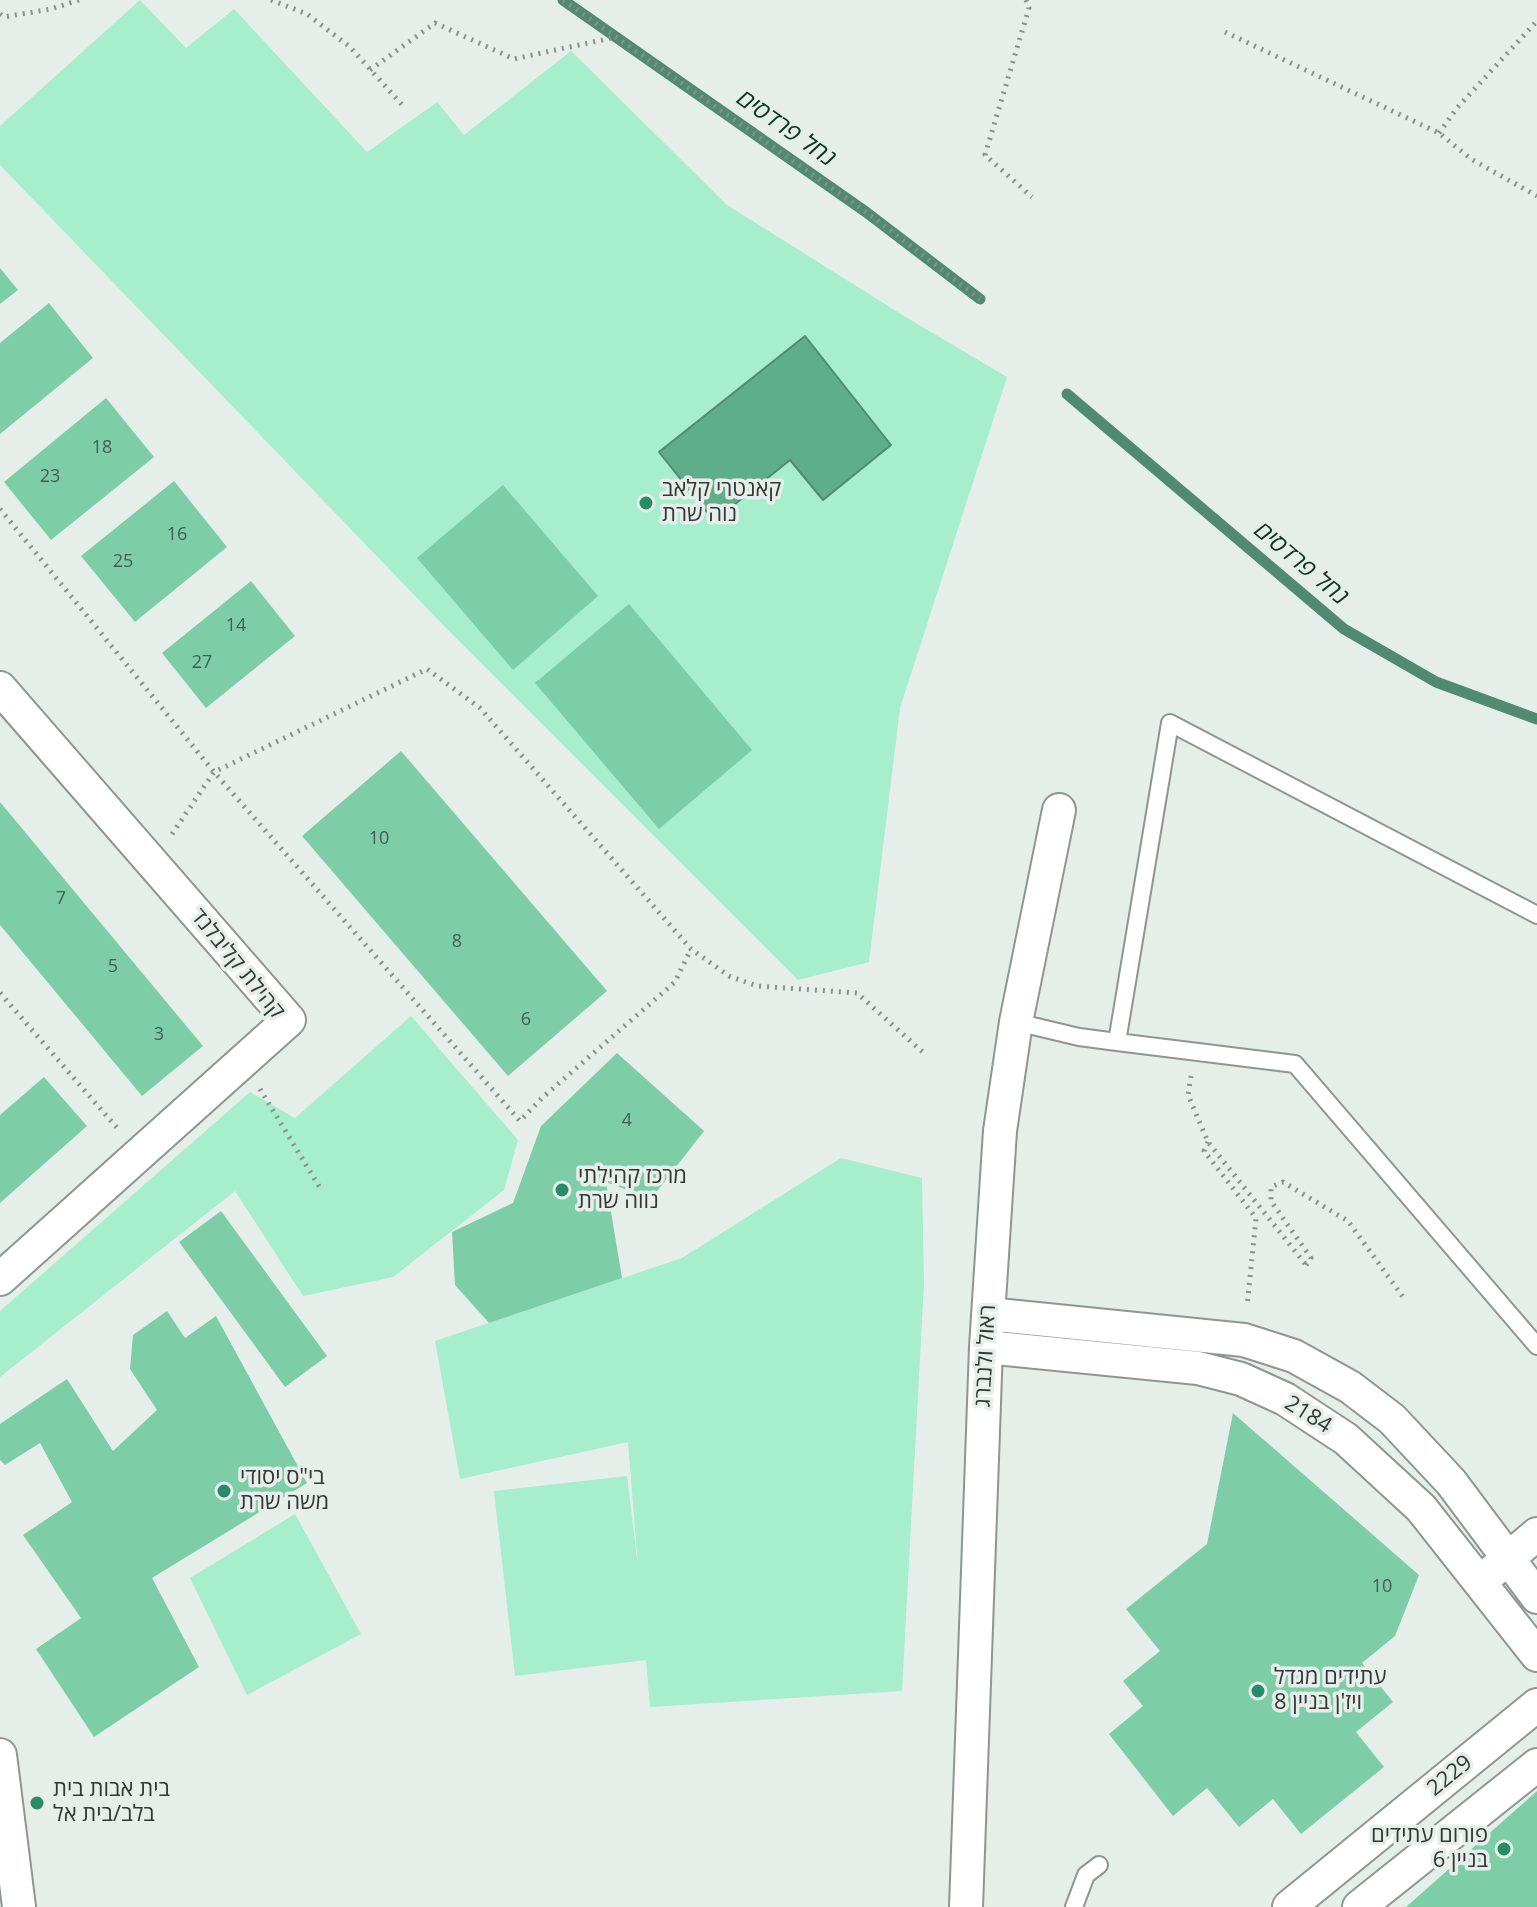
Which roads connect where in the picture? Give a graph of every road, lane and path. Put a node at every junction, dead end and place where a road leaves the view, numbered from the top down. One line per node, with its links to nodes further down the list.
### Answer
1 (79, 0): 5 (path)
2 (271, 0): 9 (path)
3 (563, 0): 8 (path)
4 (1026, 0): 13 (path)
5 (0, 14)
6 (1537, 21): 11 (path)
7 (1225, 32): 11 (path)
8 (616, 37): 9 (path); 14 (path)
9 (370, 70): 10 (path)
10 (404, 107)
11 (1439, 133): 12 (path)
12 (1537, 196)
13 (1032, 197)
14 (980, 299)
15 (0, 509): 17 (path)
16 (0, 688): 19 (street, קהילת קליבלנד)
17 (214, 772): 19 (path); 21 (path); 21 (path)
18 (1059, 810): 23 (street, ראול ולנברג)
19 (152, 863): 27 (street, קהילת קליבלנד)
20 (1537, 915): 24 (lane)
21 (691, 949): 26 (path)
22 (0, 993): 29 (path)
23 (1016, 1022): 24 (lane); 33 (street, ראול ולנברג)
24 (1117, 1042): 25 (lane)
25 (1195, 1051): 28 (path); 35 (lane)
26 (926, 1055)
27 (242, 1061): 29 (street, קהילת קליבלנד); 30 (path)
28 (1208, 1142): 32 (path); 34 (path)
29 (140, 1154): 31 (street, קהילת קליבלנד)
30 (320, 1188)
31 (0, 1279)
32 (1406, 1301)
33 (988, 1314): 34 (street, 2184); 36 (street, ראול ולנברג)
34 (1244, 1340): 38 (street, 2184)
35 (1537, 1346)
36 (986, 1347): 39 (street, 2184); 47 (street, ראול ולנברג)
37 (1537, 1534): 38 (street)
38 (1508, 1558): 39 (street); 40 (street, 2184)
39 (1479, 1582): 41 (street, 2184)
40 (1537, 1597)
41 (1537, 1655)
42 (1537, 1705): 49 (street, 2229)
43 (0, 1755): 46 (street)
44 (1537, 1765): 50 (street, 2229)
45 (1099, 1865): 48 (lane)
46 (19, 1907)
47 (966, 1907)
48 (1074, 1907)
49 (1289, 1907)
50 (1359, 1907)

